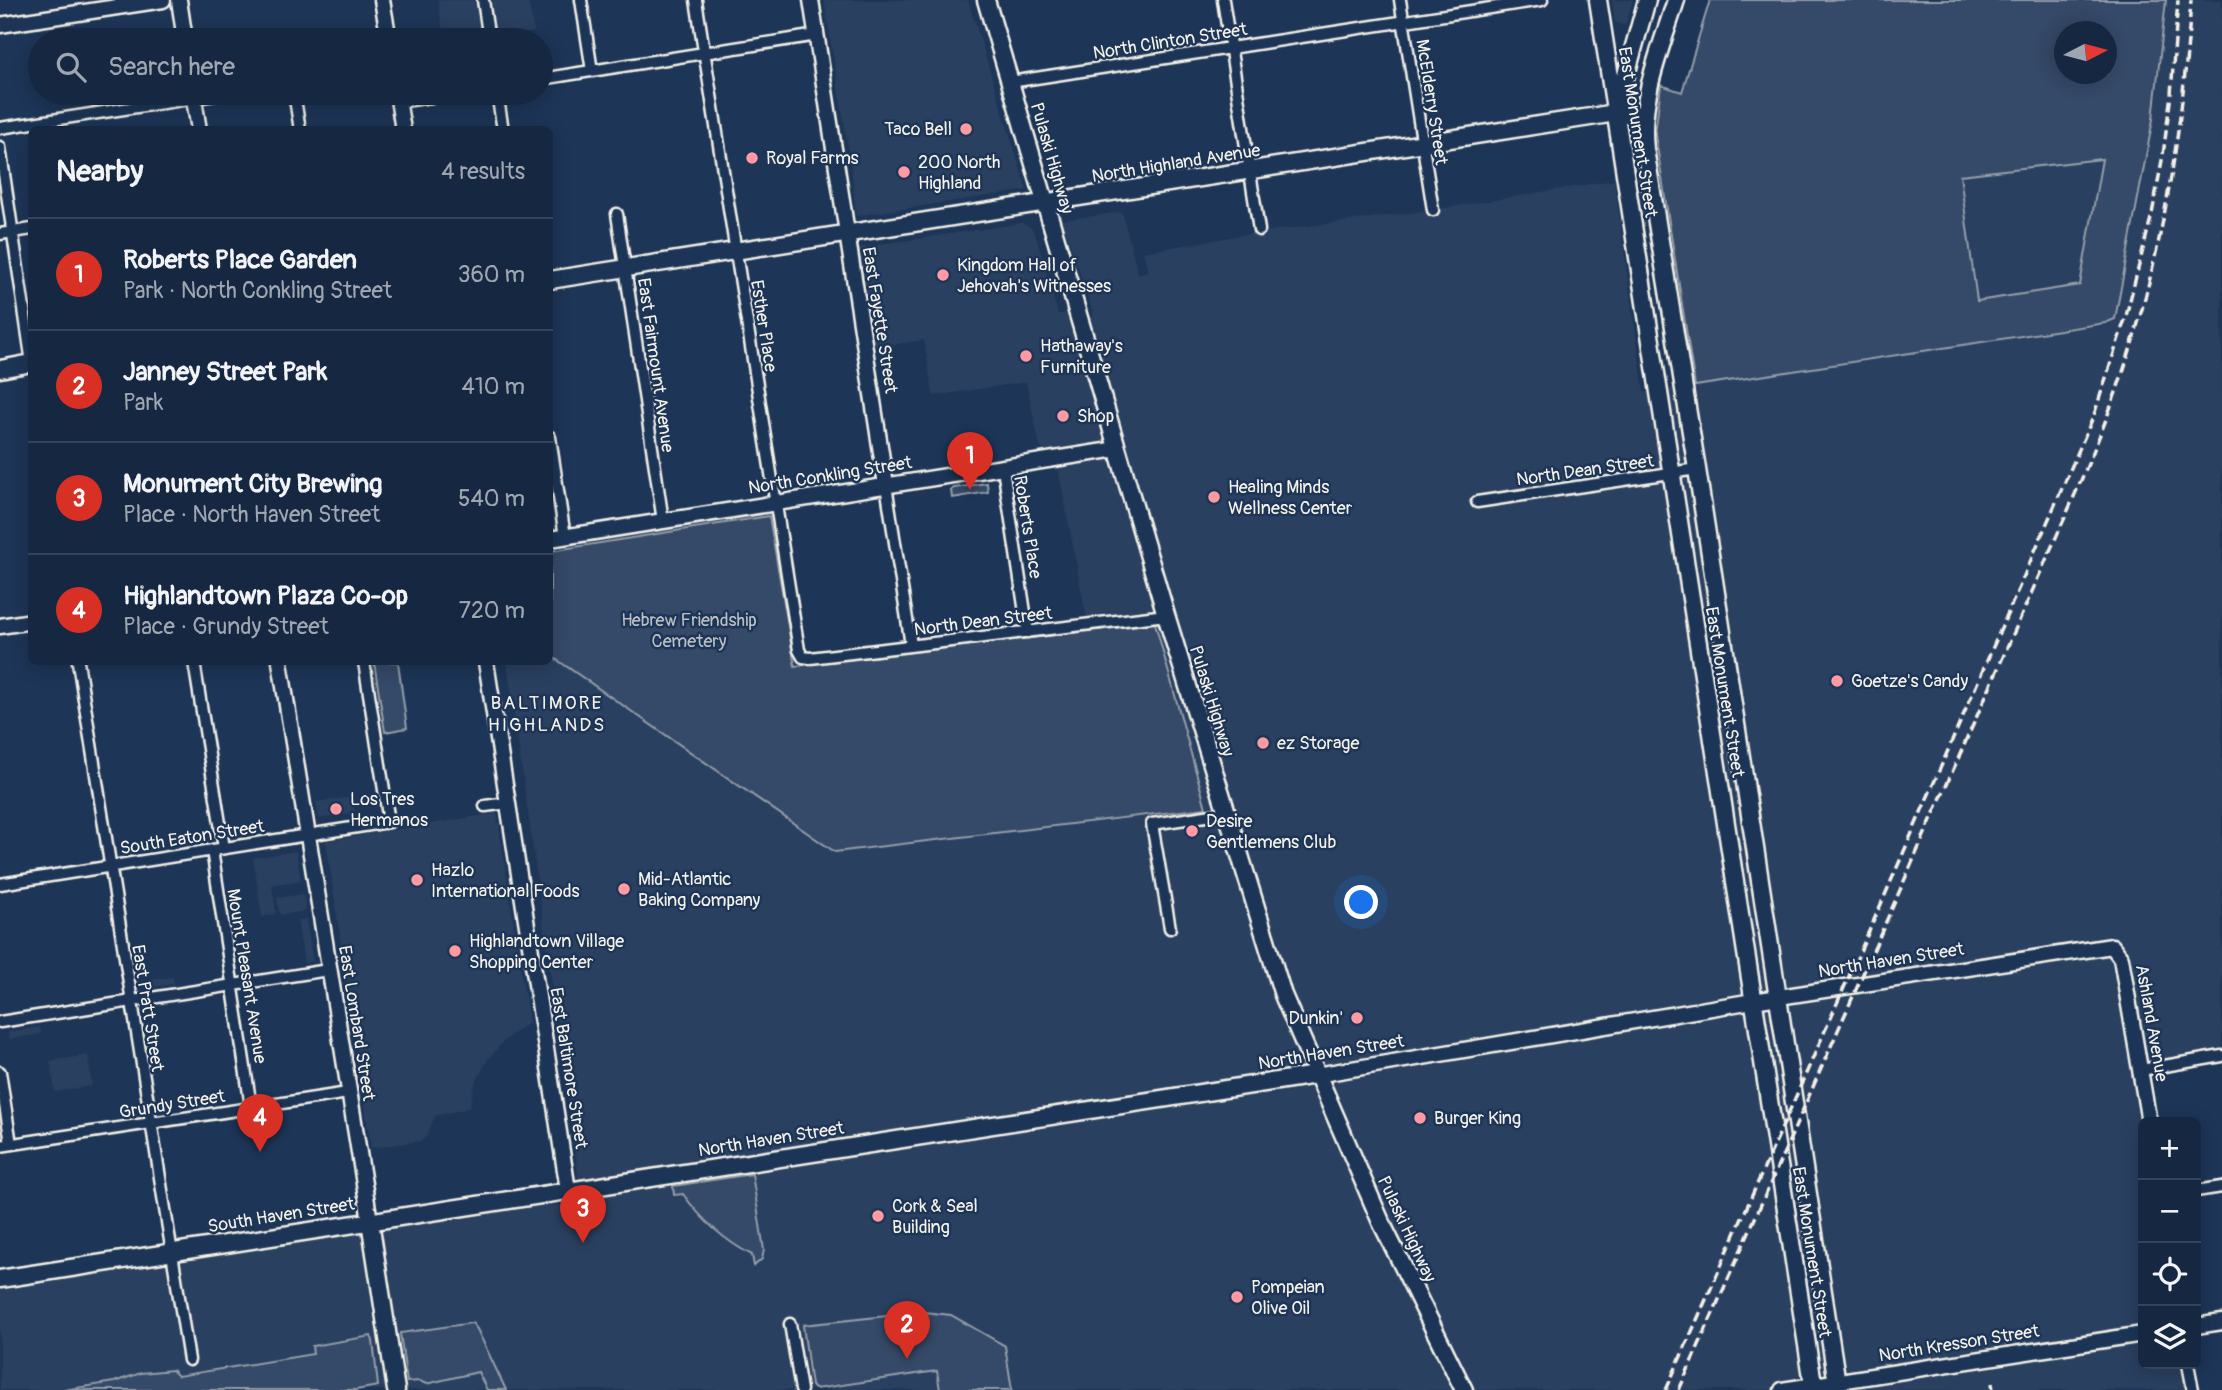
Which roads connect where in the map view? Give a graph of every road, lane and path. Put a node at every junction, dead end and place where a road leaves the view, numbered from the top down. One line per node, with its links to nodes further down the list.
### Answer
1 (163, 0): 16 (street)
2 (178, 0): 17 (street)
3 (382, 0): 18 (street)
4 (483, 0): 19 (street)
5 (581, 0): 23 (street)
6 (696, 0): 22 (street, Esther Place)
7 (811, 0): 20 (street, East Fayette Street)
8 (986, 0): 25 (main road, Pulaski Highway)
9 (1223, 0): 21 (street)
10 (1400, 0): 15 (street, McElderry Street)
11 (1542, 0): 15 (street, North Clinton Street)
12 (1598, 0): 31 (main road, East Monument Street)
13 (1647, 0): 31 (main road)
14 (1675, 0): 32 (main road, East Monument Street)
15 (1403, 21): 21 (street, North Clinton Street); 38 (street, McElderry Street)
16 (0, 25)
17 (183, 28)
18 (386, 28)
19 (487, 28)
20 (817, 35): 22 (street); 47 (street, East Fayette Street)
21 (1231, 48): 25 (street, North Clinton Street); 40 (street)
22 (705, 53): 23 (street); 49 (street, Esther Place)
23 (592, 71): 24 (street)
24 (553, 77)
25 (1010, 82): 41 (main road, Pulaski Highway)
26 (135, 105): 37 (street)
27 (195, 105): 33 (street)
28 (297, 105): 34 (street)
29 (399, 105): 35 (street)
30 (499, 105): 36 (street)
31 (1615, 113): 32 (main road, North Highland Avenue); 38 (main road, North Highland Avenue); 59 (main road, East Monument Street)
32 (1643, 115): 58 (main road, East Monument Street)
33 (198, 126)
34 (299, 126)
35 (402, 126)
36 (502, 126)
37 (0, 128)
38 (1422, 143): 40 (main road, North Highland Avenue); 42 (street, McElderry Street)
39 (0, 147): 46 (street)
40 (1250, 170): 41 (main road, North Highland Avenue); 45 (street)
41 (1045, 203): 47 (main road, North Highland Avenue); 55 (main road, Pulaski Highway)
42 (1433, 210)
43 (617, 214): 50 (street, East Fairmount Avenue)
44 (28, 230): 46 (street)
45 (1259, 230)
46 (12, 232): 48 (street); 52 (street)
47 (847, 232): 49 (main road, North Highland Avenue); 60 (street, East Fayette Street)
48 (0, 234)
49 (736, 251): 50 (main road, North Highland Avenue); 62 (street, Esther Place)
50 (626, 267): 51 (main road, North Highland Avenue); 63 (street, East Fairmount Avenue)
51 (553, 279)
52 (28, 337)
53 (28, 364): 54 (main road)
54 (0, 369)
55 (1117, 449): 57 (street, North Conkling Street); 66 (main road, Pulaski Highway)
56 (553, 457): 64 (street)
57 (1003, 468): 60 (street, North Conkling Street); 69 (street, Roberts Place)
58 (1697, 469): 59 (street, North Dean Street); 89 (main road, East Monument Street)
59 (1672, 473): 61 (street, North Dean Street); 91 (main road, East Monument Street)
60 (886, 485): 62 (street, North Conkling Street); 70 (street, East Fayette Street)
61 (1478, 502)
62 (776, 503): 63 (street, North Conkling Street); 71 (street, Esther Place)
63 (663, 521): 64 (street, North Conkling Street)
64 (565, 537): 65 (street, North Conkling Street)
65 (553, 539)
66 (1166, 615): 69 (street, North Dean Street); 79 (main road, Pulaski Highway)
67 (28, 622): 68 (street)
68 (0, 626)
69 (1028, 632): 70 (street, North Dean Street)
70 (911, 645): 71 (street, North Dean Street)
71 (803, 657)
72 (78, 665): 83 (street, East Pratt Street)
73 (194, 665): 81 (street)
74 (280, 665): 80 (street, East Lombard Street)
75 (364, 665): 80 (street, South Eaton Street)
76 (486, 665): 77 (street, East Baltimore Street)
77 (508, 803): 78 (street); 104 (street, East Baltimore Street)
78 (485, 807)
79 (1226, 813): 85 (street); 96 (main road, Pulaski Highway)
80 (307, 835): 81 (street, South Eaton Street); 87 (street, East Lombard Street)
81 (224, 848): 82 (street, South Eaton Street)
82 (212, 850): 83 (street, South Eaton Street); 88 (street, Mount Pleasant Avenue)
83 (110, 866): 84 (street, South Eaton Street); 90 (street, East Pratt Street)
84 (0, 884)
85 (1170, 928)
86 (2100, 947): 89 (street, North Haven Street); 94 (street, Ashland Avenue)
87 (328, 970): 88 (street); 97 (street, East Lombard Street)
88 (233, 985): 90 (street); 98 (street, Mount Pleasant Avenue)
89 (1777, 997): 91 (street, North Haven Street); 116 (main road, East Monument Street)
90 (131, 1001): 92 (street); 100 (street, East Pratt Street)
91 (1753, 1001): 96 (street, North Haven Street); 117 (main road, East Monument Street)
92 (0, 1022)
93 (2222, 1056): 94 (street)
94 (2141, 1070): 99 (street, Ashland Avenue)
95 (0, 1072): 101 (street)
96 (1316, 1074): 104 (main road, North Haven Street); 119 (main road, Pulaski Highway)
97 (348, 1093): 98 (street, Grundy Street); 106 (street, East Lombard Street)
98 (251, 1107): 100 (street, Grundy Street)
99 (2148, 1117)
100 (150, 1123): 101 (street, Grundy Street); 107 (street, East Pratt Street)
101 (11, 1144): 102 (street, Grundy Street)
102 (0, 1146)
103 (2222, 1187): 105 (street)
104 (568, 1190): 106 (main road, South Haven Street)
105 (2201, 1190)
106 (370, 1221): 107 (main road, South Haven Street); 115 (main road, East Lombard Street)
107 (170, 1252): 108 (main road, South Haven Street); 113 (street, East Pratt Street)
108 (0, 1279)
109 (2222, 1322): 111 (street)
110 (790, 1324): 118 (street)
111 (2201, 1325)
112 (2138, 1335): 116 (street, North Kresson Street)
113 (189, 1360)
114 (2189, 1369): 121 (street)
115 (395, 1382)
116 (1837, 1386): 117 (street, North Kresson Street)
117 (1814, 1388): 120 (street, North Kresson Street)
118 (801, 1390)
119 (1464, 1390)
120 (1782, 1390)
121 (2193, 1390)

